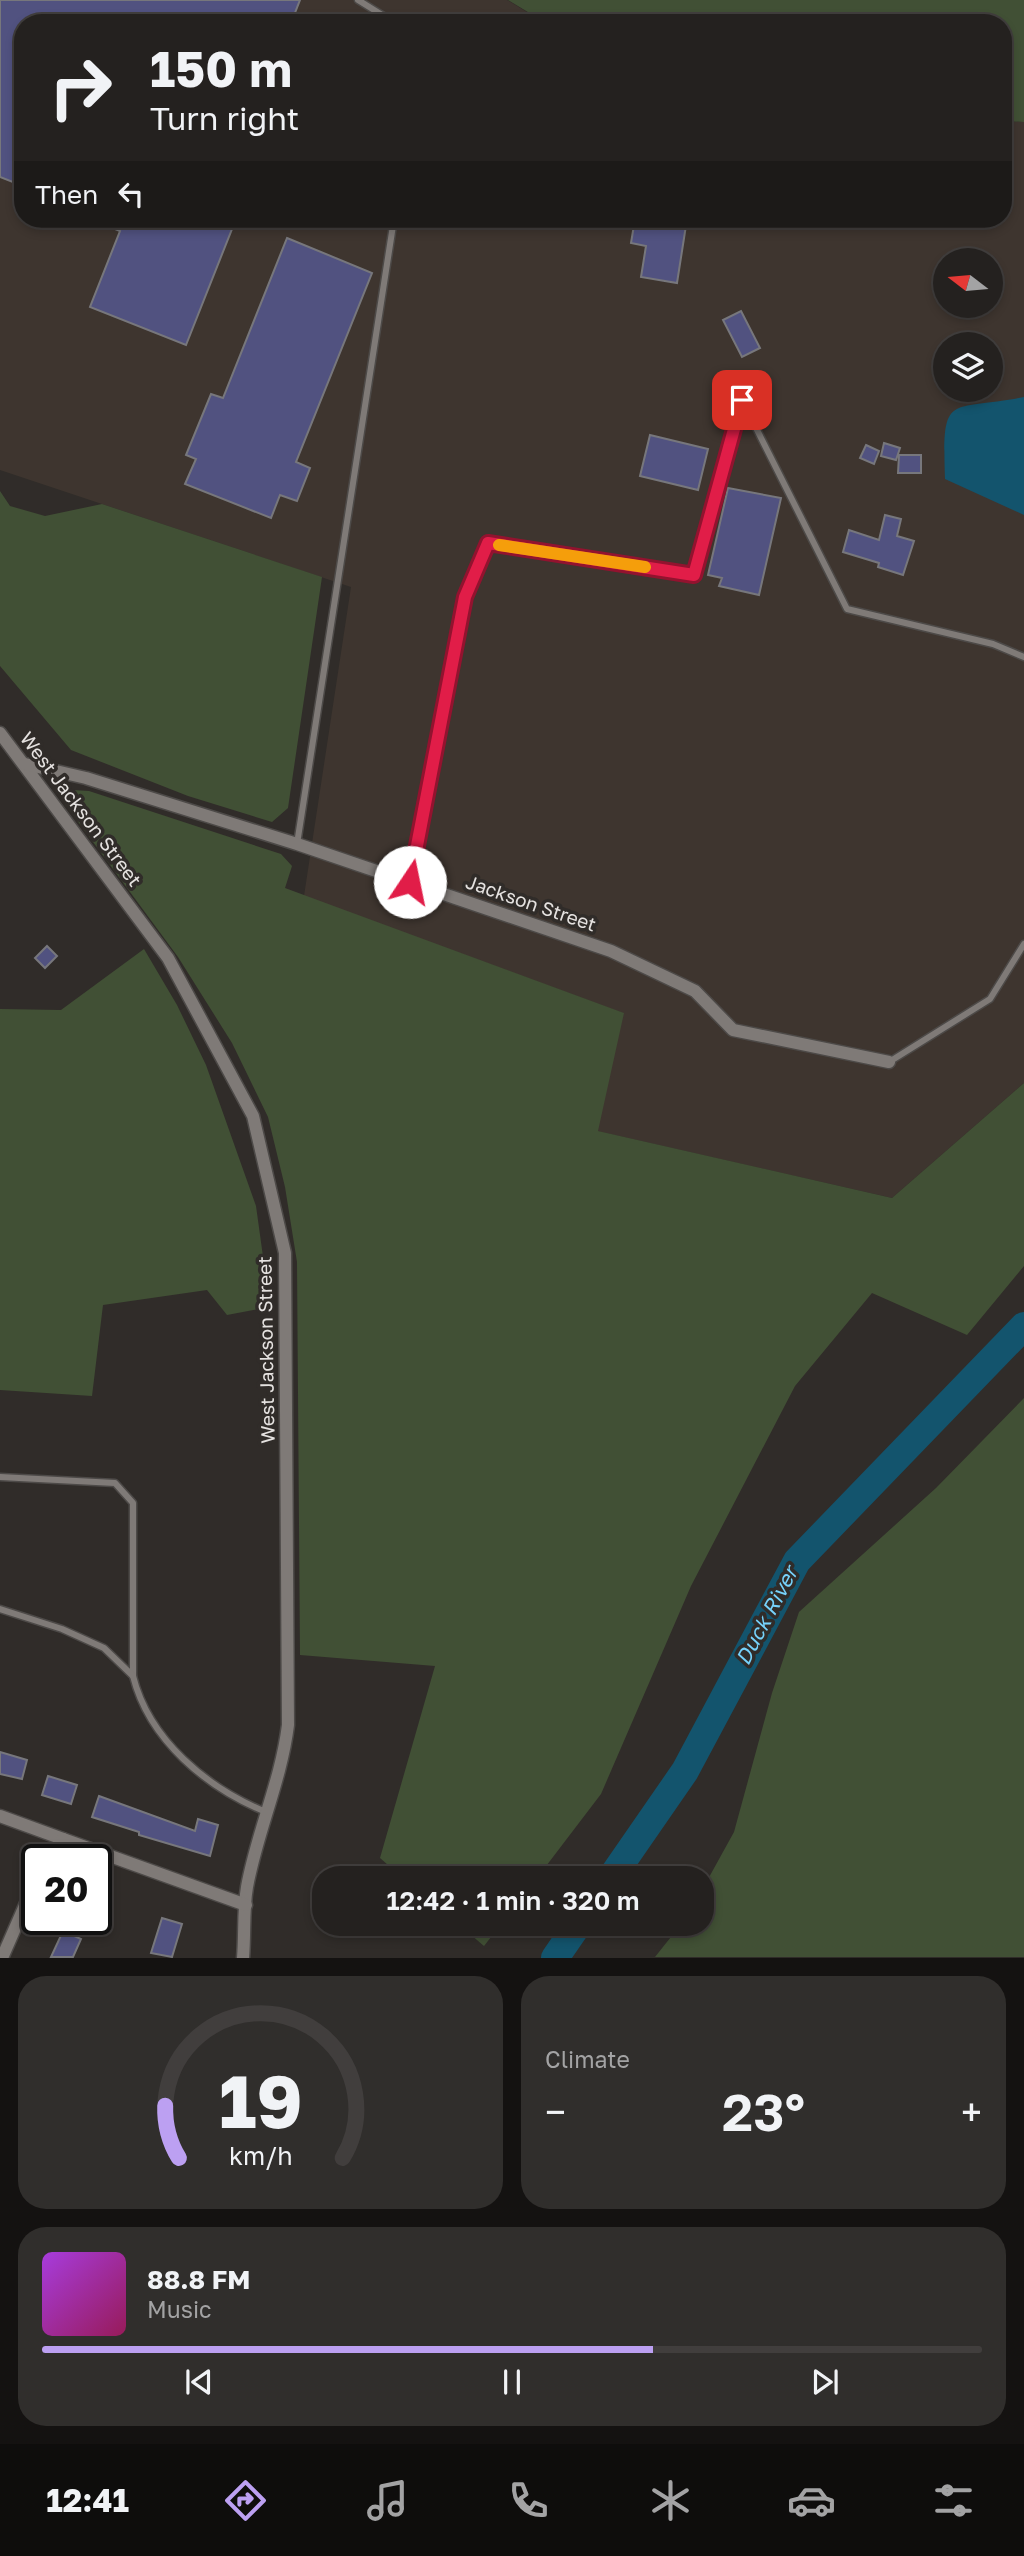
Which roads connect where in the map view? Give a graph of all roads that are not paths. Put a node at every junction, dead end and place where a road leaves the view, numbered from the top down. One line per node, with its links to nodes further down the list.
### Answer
1 (358, 0): 2 (lane)
2 (381, 14)
3 (393, 228): 7 (lane)
4 (1024, 657): 8 (lane)
5 (0, 733): 6 (street, West Jackson Street)
6 (25, 764): 7 (street, Jackson Street); 14 (street, West Jackson Street)
7 (297, 844): 8 (street, Jackson Street)
8 (410, 882): 10 (street, Jackson Street)
9 (1024, 944): 10 (lane)
10 (889, 1062)
11 (0, 1477): 13 (lane)
12 (0, 1609): 13 (lane)
13 (133, 1676): 14 (lane)
14 (266, 1812): 18 (street, West Jackson Street)
15 (0, 1816): 16 (street)
16 (63, 1839): 17 (street); 18 (street)
17 (59, 1844)
18 (246, 1905): 21 (street, West Jackson Street)
19 (21, 1915): 20 (street)
20 (2, 1958)
21 (243, 1958)

